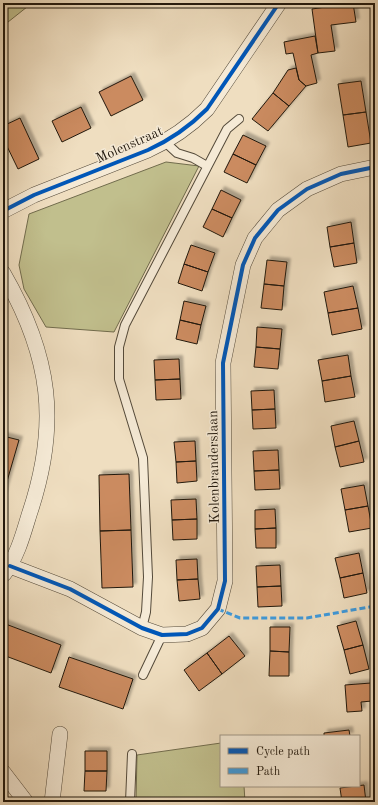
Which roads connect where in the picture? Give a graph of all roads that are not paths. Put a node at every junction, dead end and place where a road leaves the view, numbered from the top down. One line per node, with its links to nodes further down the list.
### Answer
1 (279, 3): 3 (street, Molenstraat)
2 (239, 119): 4 (lane)
3 (165, 142): 4 (lane); 6 (street, Molenstraat)
4 (207, 166): 9 (lane)
5 (375, 167): 10 (street, Kolenbranderslaan)
6 (3, 211)
7 (3, 273): 8 (street)
8 (6, 570): 9 (street, Kolenbranderslaan)
9 (142, 628): 10 (street, Kolenbranderslaan)
10 (162, 635): 11 (lane)
11 (143, 675)
12 (60, 734): 16 (street)
13 (132, 754): 17 (lane)
14 (3, 772): 15 (street)
15 (26, 802)
16 (52, 802)
17 (130, 802)

